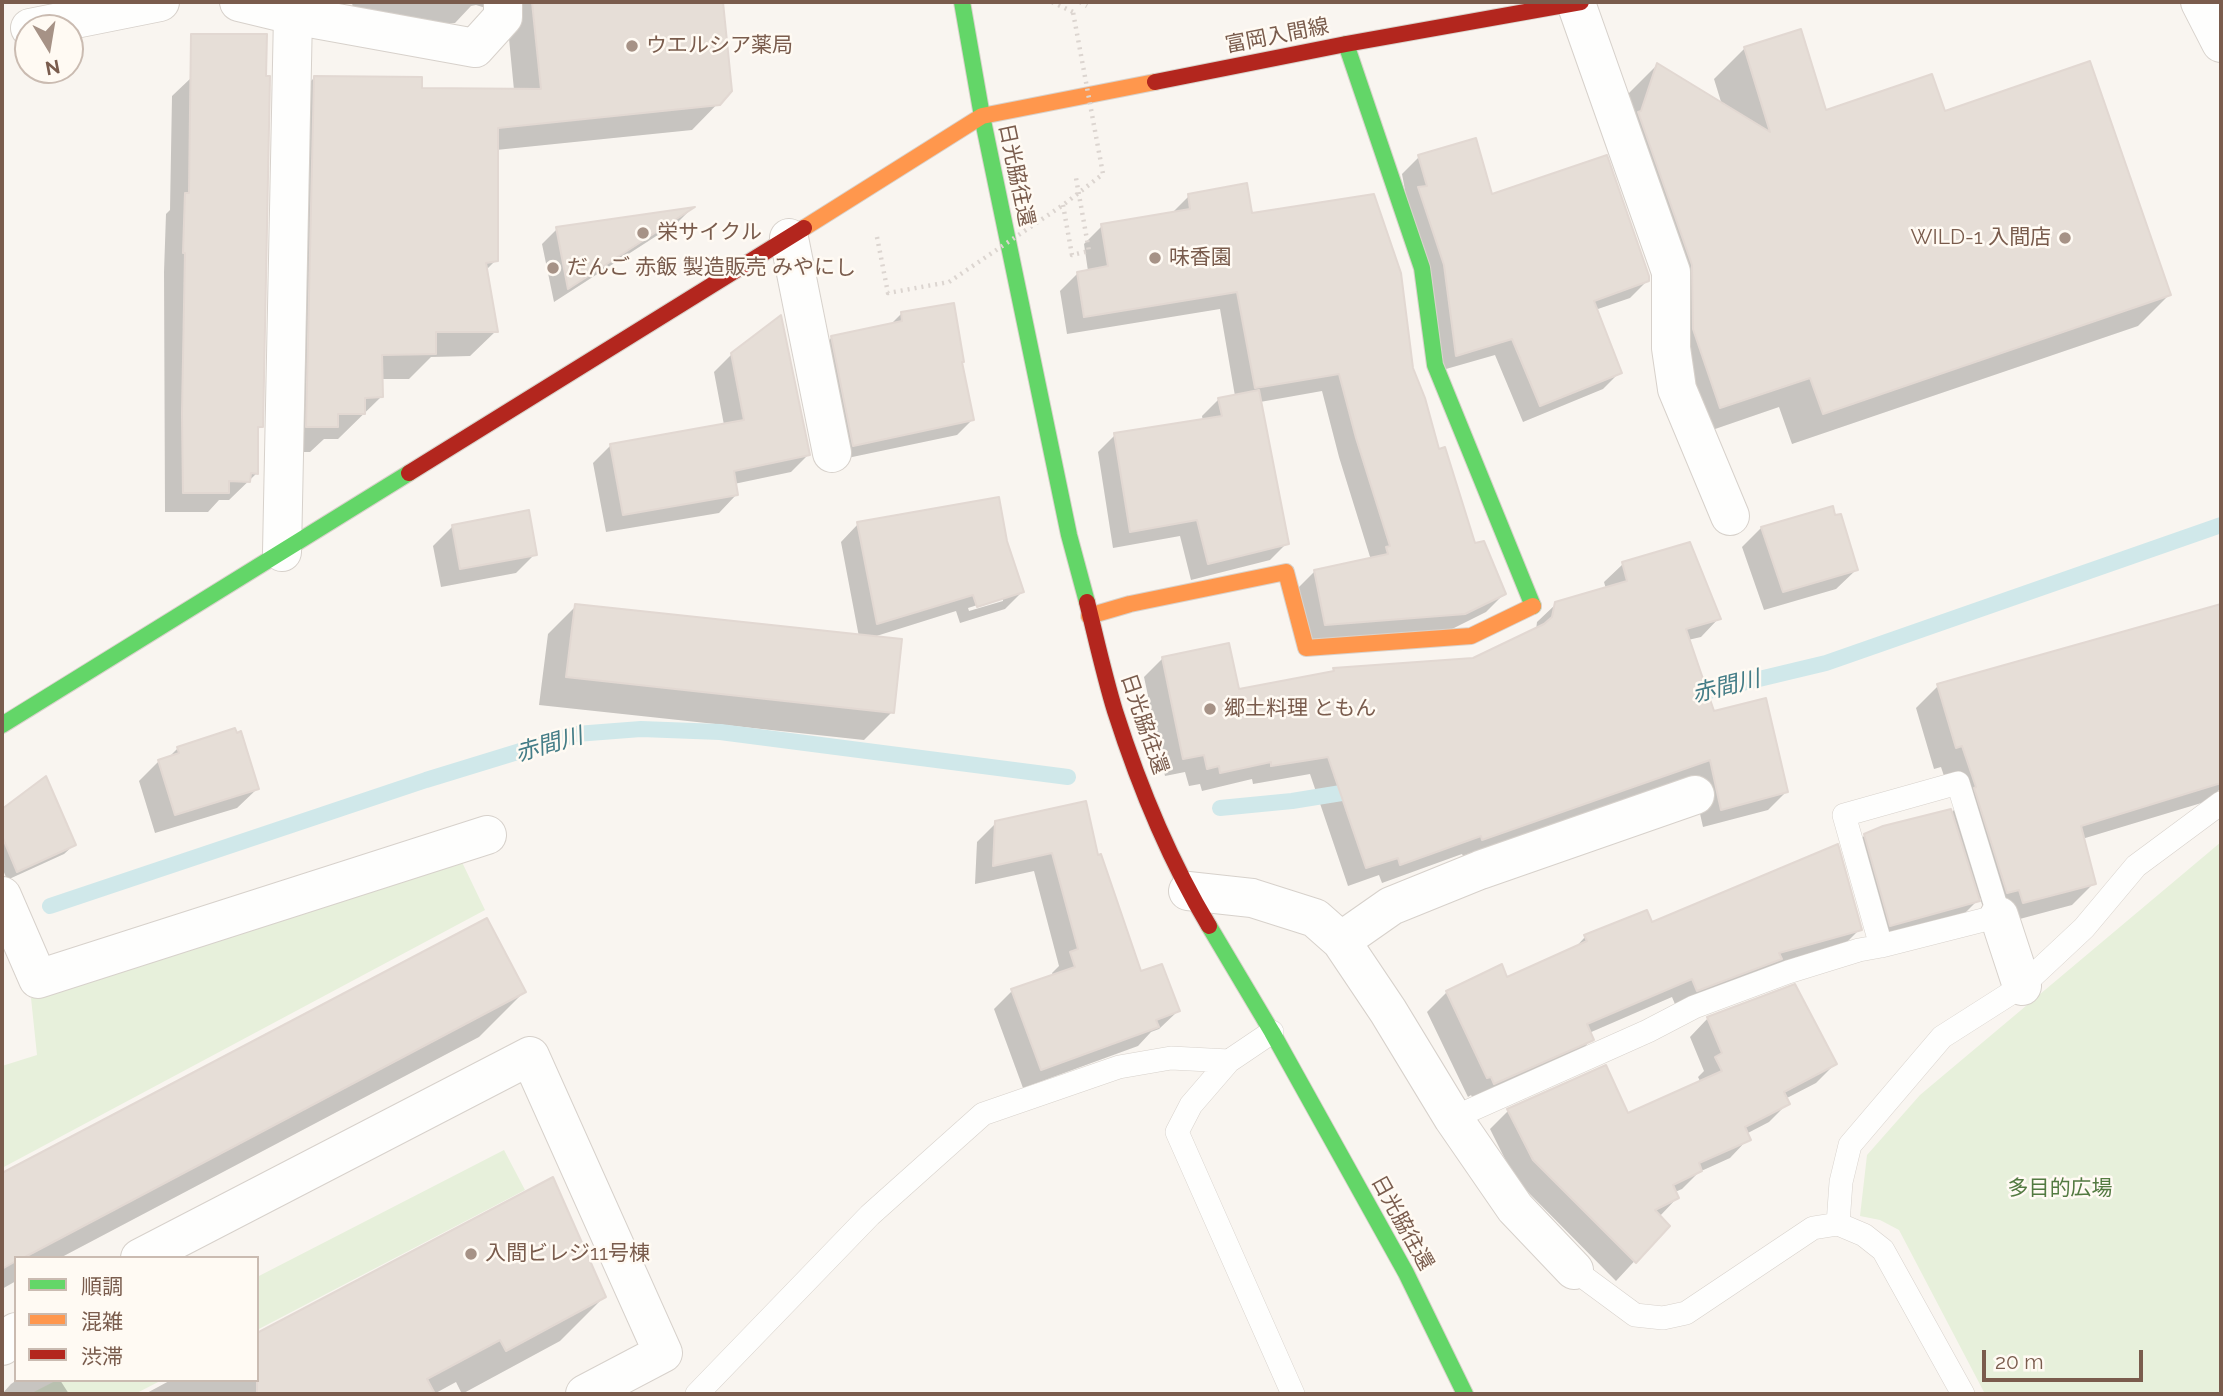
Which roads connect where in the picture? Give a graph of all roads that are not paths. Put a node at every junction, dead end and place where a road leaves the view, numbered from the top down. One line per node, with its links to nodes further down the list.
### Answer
1 (160, 2): 9 (street)
2 (239, 2): 8 (street)
3 (503, 2): 8 (street)
4 (962, 2): 12 (main road, 日光脇往還)
5 (1578, 2): 7 (main road, 富岡入間線); 15 (street)
6 (2200, 2): 10 (street)
7 (1450, 13): 11 (main road, 富岡入間線)
8 (293, 15): 16 (street)
9 (84, 17)
10 (2221, 43)
11 (1346, 44): 12 (main road, 富岡入間線); 17 (main road)
12 (982, 116): 13 (main road); 17 (main road, 日光脇往還)
13 (789, 238): 14 (street); 16 (main road)
14 (832, 453)
15 (1730, 516)
16 (282, 552): 18 (main road)
17 (1089, 616): 22 (main road, 日光脇往還)
18 (2, 726)
19 (1695, 795): 25 (street)
20 (2221, 803): 27 (lane)
21 (487, 835): 23 (street)
22 (1188, 891): 25 (street); 28 (main road, 日光脇往還)
23 (2, 896)
24 (1998, 916): 26 (lane); 26 (lane); 27 (street)
25 (1341, 941): 30 (street)
26 (1881, 946): 30 (lane)
27 (2022, 986): 31 (lane)
28 (1272, 1032): 29 (lane); 37 (main road, 日光脇往還)
29 (1229, 1061): 35 (lane); 36 (lane)
30 (1453, 1118): 33 (street)
31 (1838, 1224): 33 (lane); 38 (lane)
32 (144, 1256): 34 (street)
33 (1574, 1270)
34 (585, 1394)
35 (697, 1394)
36 (1293, 1394)
37 (1465, 1394)
38 (1963, 1394)

